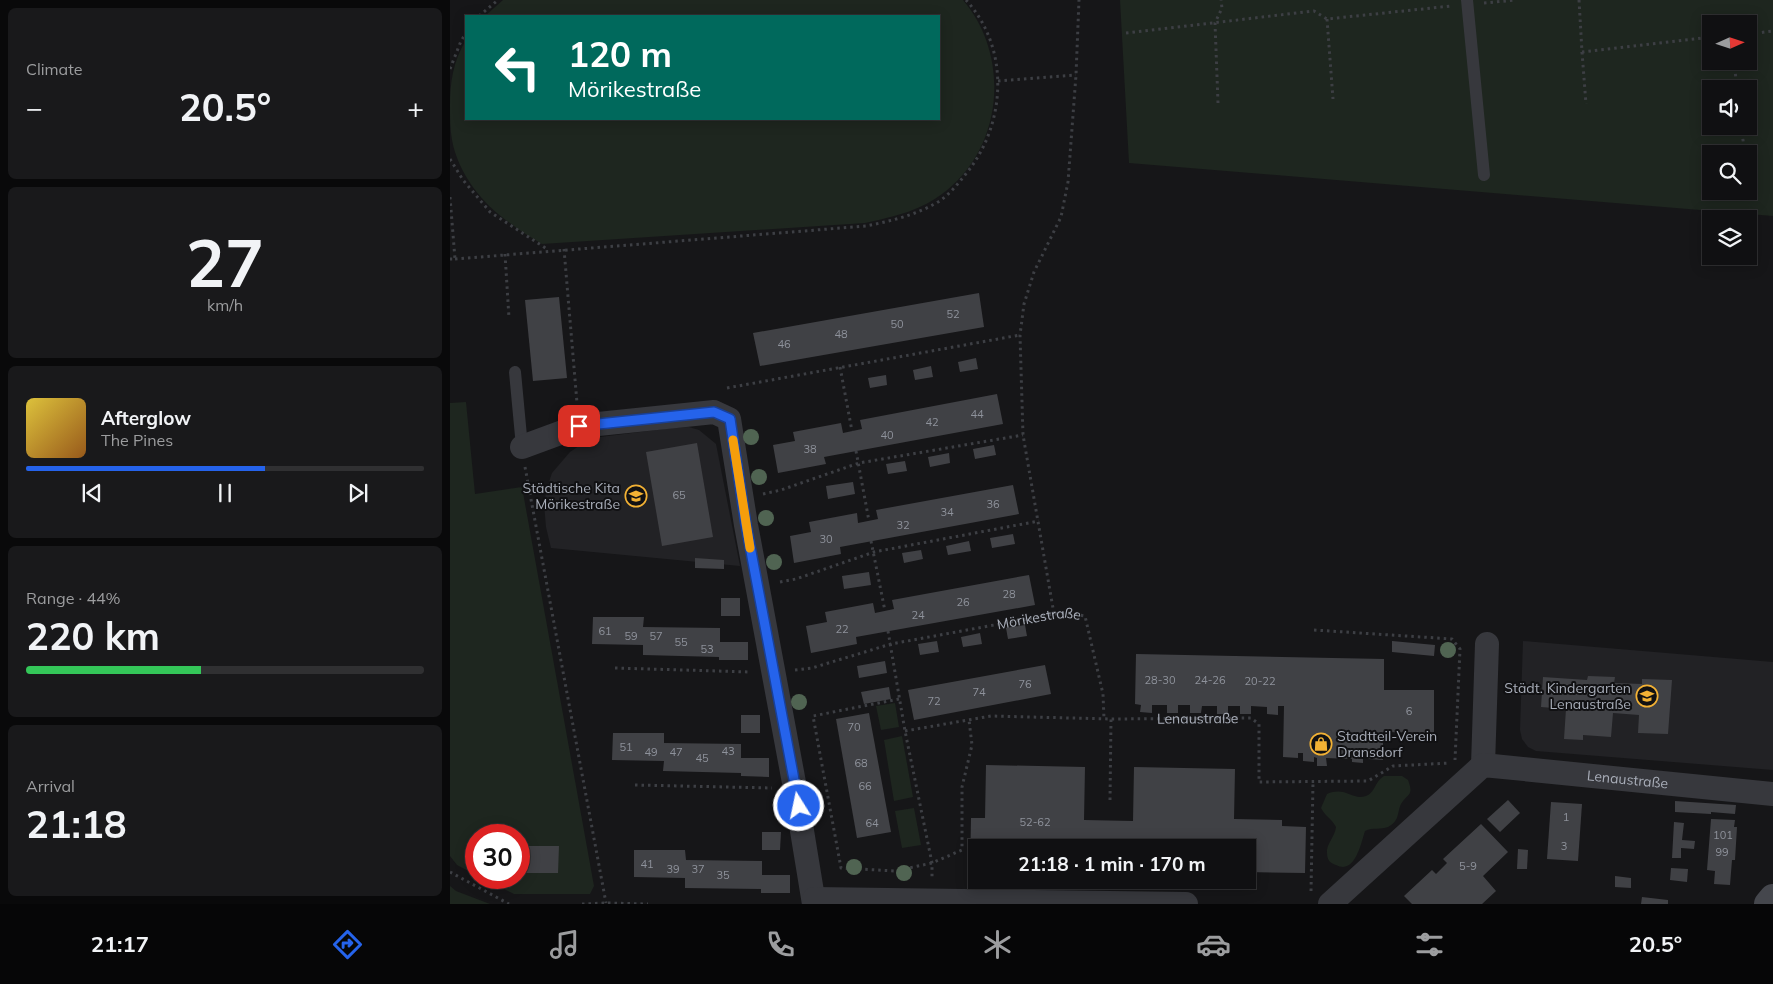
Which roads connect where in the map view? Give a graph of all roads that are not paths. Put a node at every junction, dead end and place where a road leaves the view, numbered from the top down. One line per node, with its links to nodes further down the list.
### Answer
1 (1467, 2): 2 (lane)
2 (1484, 175)
3 (515, 372): 4 (lane)
4 (522, 447): 10 (street)
5 (1487, 644): 6 (street)
6 (1473, 764): 7 (street, Lenaustraße); 9 (street)
7 (1773, 794)
8 (1773, 898): 12 (main road)
9 (1321, 899)
10 (814, 901): 11 (street)
11 (1186, 904)
12 (1768, 904)

